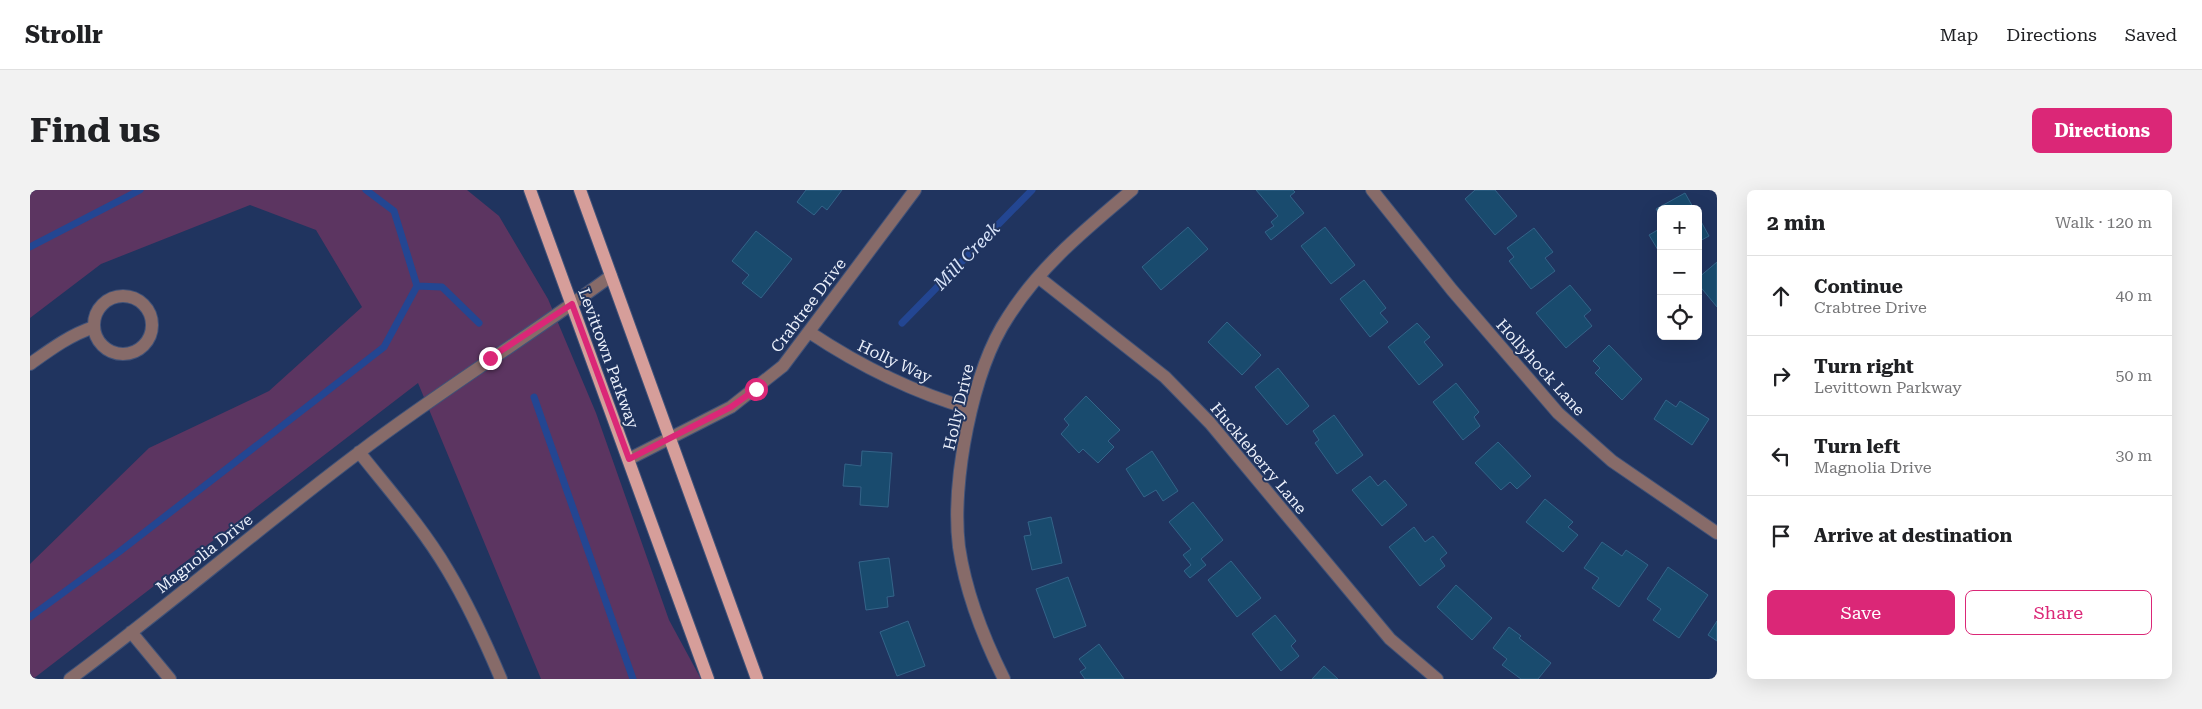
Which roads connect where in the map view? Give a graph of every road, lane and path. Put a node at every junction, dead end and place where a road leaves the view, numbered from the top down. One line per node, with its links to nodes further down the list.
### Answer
1 (530, 190): 8 (main road, Levittown Parkway)
2 (580, 190): 6 (main road, Levittown Parkway)
3 (915, 190): 10 (street, Crabtree Drive)
4 (1132, 190): 7 (street, Holly Drive)
5 (1372, 190): 16 (street, Hollyhock Lane)
6 (611, 276): 8 (street, Magnolia Drive); 13 (main road, Levittown Parkway)
7 (1038, 277): 12 (street, Holly Drive); 24 (street, Huckleberry Lane)
8 (572, 304): 14 (street, Magnolia Drive); 15 (main road, Levittown Parkway)
9 (94, 327): 9 (street); 11 (street)
10 (809, 332): 12 (street, Holly Way); 13 (street, Crabtree Drive)
11 (30, 364)
12 (971, 409): 23 (street, Holly Drive)
13 (670, 438): 15 (street, Crabtree Drive); 22 (main road, Levittown Parkway)
14 (358, 452): 17 (street, Magnolia Drive); 20 (street)
15 (629, 459): 21 (main road, Levittown Parkway)
16 (1717, 534)
17 (130, 632): 18 (street, Magnolia Drive); 19 (street)
18 (70, 679)
19 (170, 679)
20 (500, 679)
21 (708, 679)
22 (757, 679)
23 (1004, 679)
24 (1437, 679)

